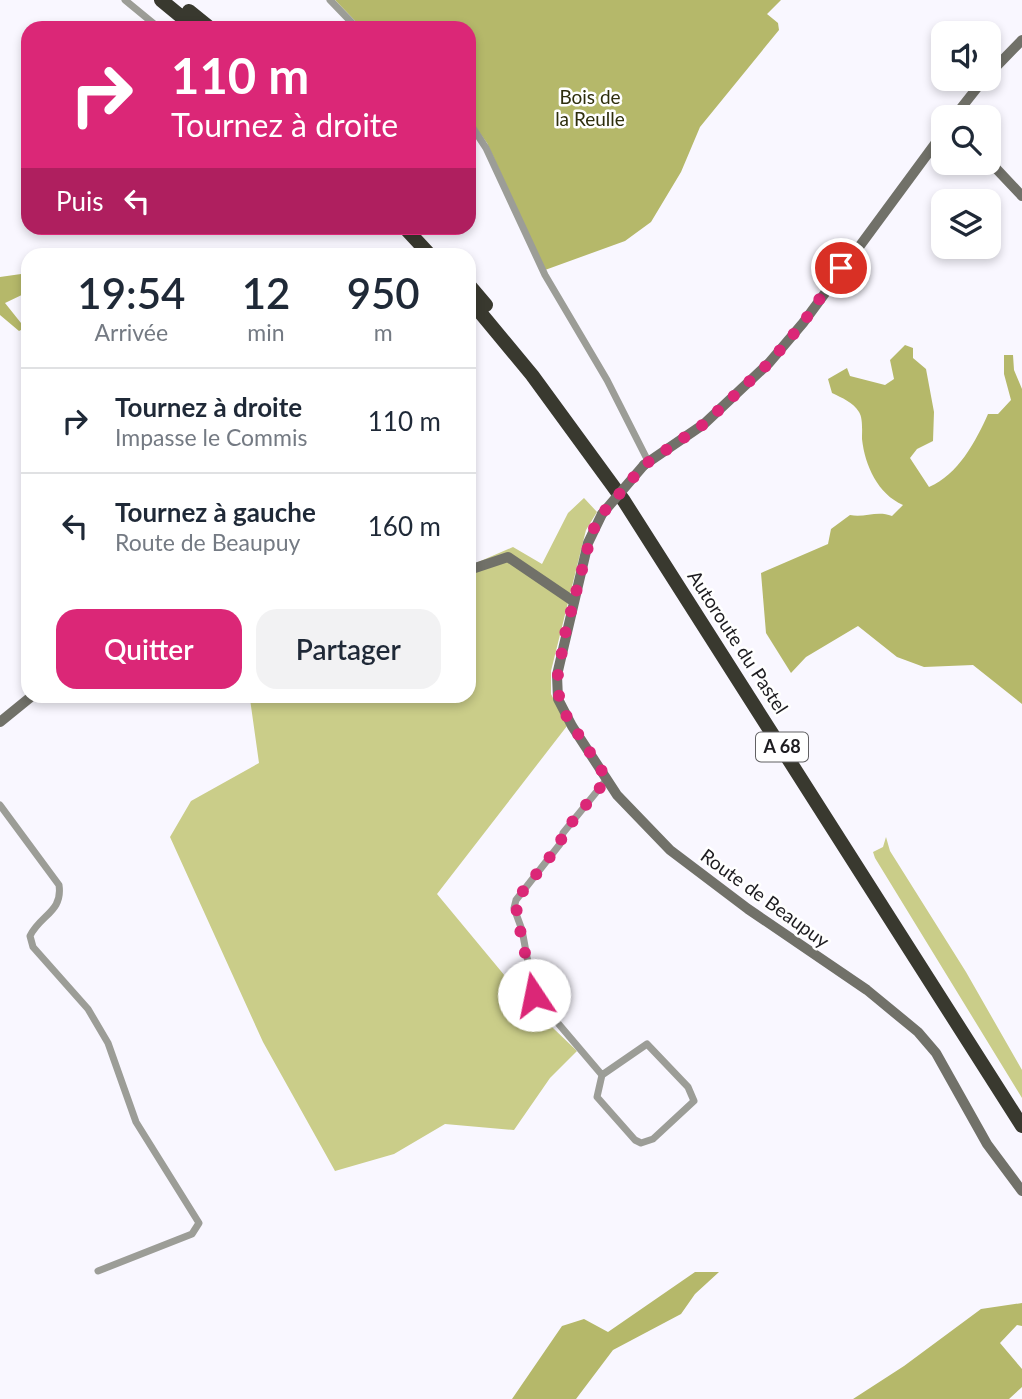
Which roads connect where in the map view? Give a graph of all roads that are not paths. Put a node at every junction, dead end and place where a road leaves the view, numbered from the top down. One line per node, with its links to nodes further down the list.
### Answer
1 (125, 0): 5 (street)
2 (161, 0): 6 (highway)
3 (176, 0): 7 (highway)
4 (330, 0): 8 (street)
5 (150, 21)
6 (186, 21)
7 (202, 21)
8 (350, 21)
9 (1022, 40): 10 (street)
10 (1001, 62)
11 (975, 91): 12 (street)
12 (963, 105)
13 (476, 133): 21 (street)
14 (931, 149): 21 (street, Route de Beaupuy)
15 (1001, 173): 16 (street)
16 (1022, 195)
17 (412, 235): 18 (highway)
18 (424, 248)
19 (476, 293): 29 (highway, Autoroute du Pastel / A 68)
20 (476, 307): 30 (highway, Autoroute du Pastel / A 68)
21 (646, 463): 23 (street, Route de Beaupuy, bridge)
22 (476, 567): 23 (street)
23 (574, 597): 26 (street, Route de Beaupuy)
24 (23, 703): 25 (street)
25 (0, 722)
26 (607, 779): 28 (street); 31 (street, Route de Beaupuy)
27 (0, 806): 32 (street)
28 (602, 1075): 28 (street)
29 (1022, 1109)
30 (1022, 1126)
31 (1022, 1191)
32 (98, 1271)

